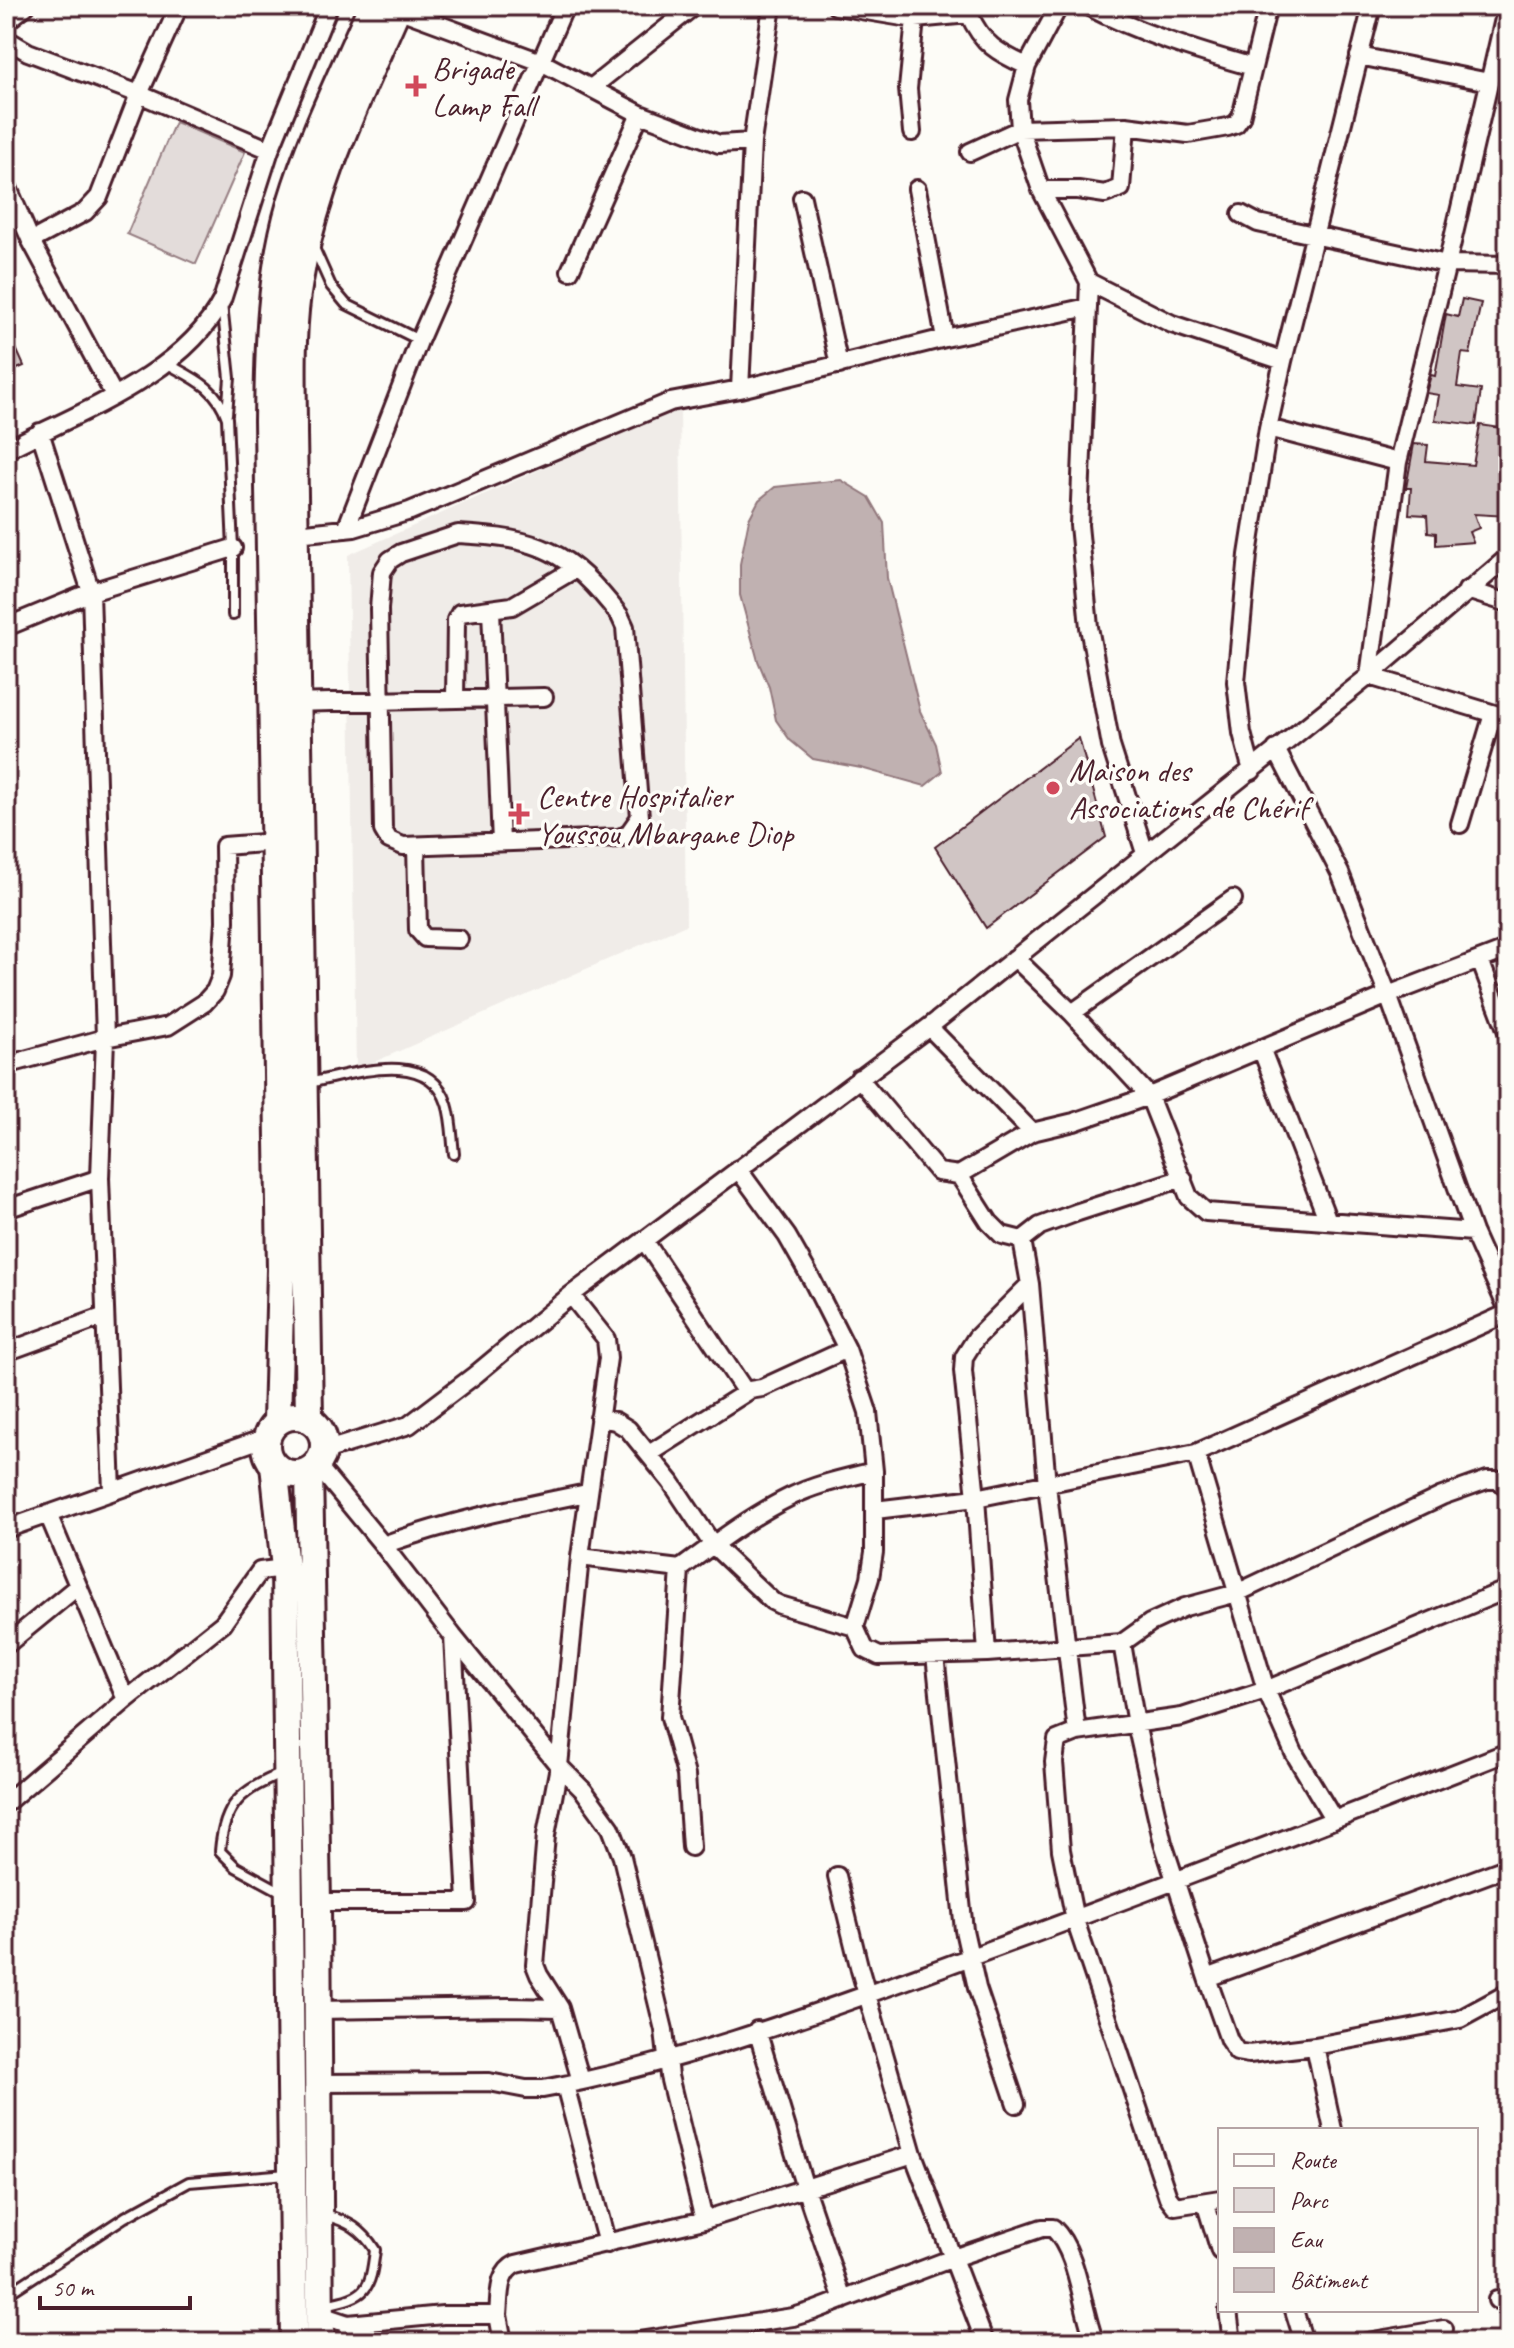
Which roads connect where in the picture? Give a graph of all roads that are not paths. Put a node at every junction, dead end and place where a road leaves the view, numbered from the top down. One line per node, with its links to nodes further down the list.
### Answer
1 (26, 6): 16 (street)
2 (179, 6): 24 (street)
3 (329, 6): 30 (street)
4 (565, 6): 19 (street)
5 (694, 6): 23 (street)
6 (772, 6): 29 (street)
7 (836, 6): 15 (street)
8 (1059, 6): 20 (street)
9 (1087, 6): 21 (street)
10 (1268, 6): 21 (street)
11 (1372, 6): 18 (street)
12 (1507, 6): 22 (street)
13 (389, 7): 19 (street); 37 (main road); 74 (main road)
14 (971, 10): 15 (street); 20 (street)
15 (915, 19): 28 (street)
16 (6, 22)
17 (6, 39): 24 (street)
18 (1359, 56): 22 (street); 38 (street)
19 (541, 62): 23 (street); 47 (street)
20 (1027, 66): 27 (street)
21 (1253, 67): 26 (street)
22 (1489, 82): 40 (street)
23 (591, 88): 25 (street)
24 (139, 94): 30 (street); 39 (street)
25 (640, 114): 29 (street); 42 (street)
26 (1126, 126): 27 (street); 34 (street)
27 (1020, 129): 31 (street); 34 (street)
28 (912, 132)
29 (752, 142): 51 (street)
30 (270, 150): 44 (street)
31 (970, 152)
32 (6, 183): 39 (street)
33 (917, 189): 46 (street)
34 (1041, 190): 43 (street)
35 (802, 198): 50 (street)
36 (1241, 214): 38 (street)
37 (309, 234): 47 (lane); 59 (main road)
38 (1316, 235): 40 (street); 48 (street)
39 (31, 241): 52 (street)
40 (1447, 264): 41 (street); 57 (street)
41 (1508, 265)
42 (570, 271)
43 (1089, 282): 45 (street); 48 (street)
44 (222, 300): 49 (street); 53 (lane)
45 (1088, 307): 46 (street); 82 (street)
46 (945, 338): 50 (street)
47 (419, 341): 58 (street)
48 (1283, 361): 54 (street)
49 (166, 363): 52 (street); 53 (lane)
50 (839, 365): 51 (street)
51 (740, 389): 58 (street)
52 (114, 395): 55 (street)
53 (227, 418): 60 (lane)
54 (1268, 428): 57 (street); 77 (street)
55 (40, 432): 56 (street); 64 (street)
56 (6, 450)
57 (1398, 462): 69 (street)
58 (346, 529): 59 (street)
59 (296, 534): 74 (main road)
60 (233, 548): 64 (street); 67 (lane)
61 (1508, 557): 63 (street)
62 (575, 569): 66 (street); 73 (street); 80 (street)
63 (1467, 590): 65 (street); 69 (street)
64 (91, 592): 68 (street); 92 (street)
65 (1508, 603)
66 (491, 610): 71 (street); 72 (street)
67 (233, 615)
68 (6, 627)
69 (1369, 676): 75 (street); 76 (street)
70 (544, 697): 71 (street)
71 (494, 698): 72 (street); 80 (street)
72 (455, 699): 73 (street)
73 (382, 701): 74 (street); 81 (street)
74 (286, 703): 79 (main road); 96 (main road)
75 (1500, 716): 78 (street)
76 (1276, 749): 77 (street); 88 (street)
77 (1252, 771): 82 (street)
78 (1460, 824)
79 (276, 842): 92 (street); 118 (main road)
80 (501, 842): 81 (street)
81 (416, 846): 84 (street)
82 (1145, 853): 86 (street)
83 (1233, 899): 89 (street)
84 (459, 939)
85 (1508, 949): 87 (street)
86 (1015, 958): 89 (street); 90 (street)
87 (1480, 960): 88 (street); 91 (street)
88 (1388, 995): 93 (street); 106 (street)
89 (1072, 1013): 97 (street)
90 (929, 1027): 95 (street); 98 (street)
91 (1508, 1034)
92 (105, 1038): 94 (street); 102 (street)
93 (1261, 1048): 97 (street); 105 (street)
94 (6, 1065)
95 (859, 1078): 100 (street); 101 (street)
96 (304, 1084): 99 (lane); 116 (main road)
97 (1149, 1096): 98 (street); 103 (street)
98 (1032, 1132): 101 (street)
99 (454, 1154)
100 (738, 1169): 107 (street); 113 (street)
101 (959, 1175): 108 (street)
102 (100, 1178): 104 (street); 112 (street)
103 (1183, 1178): 105 (street); 108 (street)
104 (6, 1209)
105 (1328, 1221): 106 (street)
106 (1473, 1232): 111 (street)
107 (644, 1240): 110 (street); 115 (street)
108 (1022, 1240): 109 (street)
109 (1030, 1284): 124 (street); 128 (street)
110 (571, 1295): 117 (street); 121 (street)
111 (1508, 1312): 119 (street)
112 (105, 1316): 114 (street); 126 (street)
113 (847, 1349): 115 (street); 123 (street)
114 (6, 1352)
115 (750, 1390): 120 (street)
116 (309, 1418): 118 (main road); 121 (main road)
117 (599, 1418): 120 (street); 127 (street)
118 (272, 1429): 122 (main road); 126 (street)
119 (1196, 1453): 124 (street); 139 (street)
120 (649, 1454): 133 (street)
121 (317, 1462): 122 (main road); 132 (street); 161 (main road)
122 (274, 1465): 135 (main road)
123 (874, 1471): 129 (street); 133 (street)
124 (1047, 1485): 128 (street); 144 (street)
125 (1508, 1490): 139 (street)
126 (112, 1491): 130 (street)
127 (587, 1493): 132 (street); 134 (street)
128 (976, 1498): 129 (street); 145 (street)
129 (875, 1510): 140 (street)
130 (48, 1514): 131 (street); 137 (street)
131 (6, 1529)
132 (383, 1545): 141 (street)
133 (713, 1545): 136 (street); 140 (street)
134 (580, 1557): 136 (street); 152 (street)
135 (285, 1568): 148 (street); 153 (main road)
136 (680, 1569): 156 (street)
137 (78, 1586): 143 (street); 148 (street)
138 (1508, 1589): 147 (street)
139 (1237, 1593): 142 (street); 147 (street)
140 (855, 1627): 146 (street)
141 (453, 1636): 152 (street); 161 (street)
142 (1122, 1643): 144 (street); 149 (street)
143 (6, 1645)
144 (1065, 1649): 145 (street); 150 (street)
145 (987, 1653): 146 (street)
146 (935, 1655): 163 (street)
147 (1266, 1690): 149 (street); 155 (street)
148 (126, 1700): 154 (street)
149 (1136, 1724): 150 (street); 159 (street)
150 (1077, 1732): 162 (street)
151 (1508, 1752): 155 (street)
152 (559, 1766): 167 (street); 171 (street)
153 (288, 1772): 160 (main road); 160 (lane)
154 (6, 1803)
155 (1334, 1820): 159 (street)
156 (691, 1847)
157 (1508, 1867): 164 (street)
158 (837, 1876): 166 (street)
159 (1174, 1880): 162 (street); 164 (street)
160 (289, 1896): 177 (main road)
161 (317, 1902): 168 (main road)
162 (1075, 1920): 163 (street); 179 (street)
163 (970, 1957): 166 (street); 174 (street)
164 (1207, 1978): 170 (street)
165 (1508, 1993): 170 (street)
166 (868, 1995): 169 (street); 176 (street)
167 (560, 2008): 168 (street); 173 (street)
168 (317, 2010): 172 (main road)
169 (757, 2030): 171 (street); 178 (street)
170 (1315, 2046): 175 (street)
171 (667, 2059): 173 (street); 181 (street)
172 (318, 2083): 173 (street); 180 (main road)
173 (573, 2083): 183 (street)
174 (1016, 2104)
175 (1333, 2128)
176 (913, 2154): 178 (street); 184 (street)
177 (292, 2174): 185 (lane); 193 (main road)
178 (805, 2188): 181 (street); 186 (street)
179 (1213, 2200): 182 (street)
180 (319, 2214): 187 (main road); 187 (lane)
181 (704, 2220): 183 (street)
182 (1218, 2236)
183 (607, 2244): 190 (street)
184 (953, 2258): 186 (street); 198 (street); 199 (street)
185 (6, 2295)
186 (843, 2300): 197 (street)
187 (320, 2310): 191 (street); 194 (main road)
188 (1228, 2312): 200 (street)
189 (1295, 2312): 201 (street)
190 (498, 2315): 191 (street); 196 (street)
191 (348, 2324): 195 (street)
192 (1444, 2329): 202 (street)
193 (294, 2342)
194 (320, 2342)
195 (347, 2342)
196 (503, 2342)
197 (632, 2342)
198 (985, 2342)
199 (1095, 2342)
200 (1232, 2342)
201 (1304, 2342)
202 (1367, 2342)

